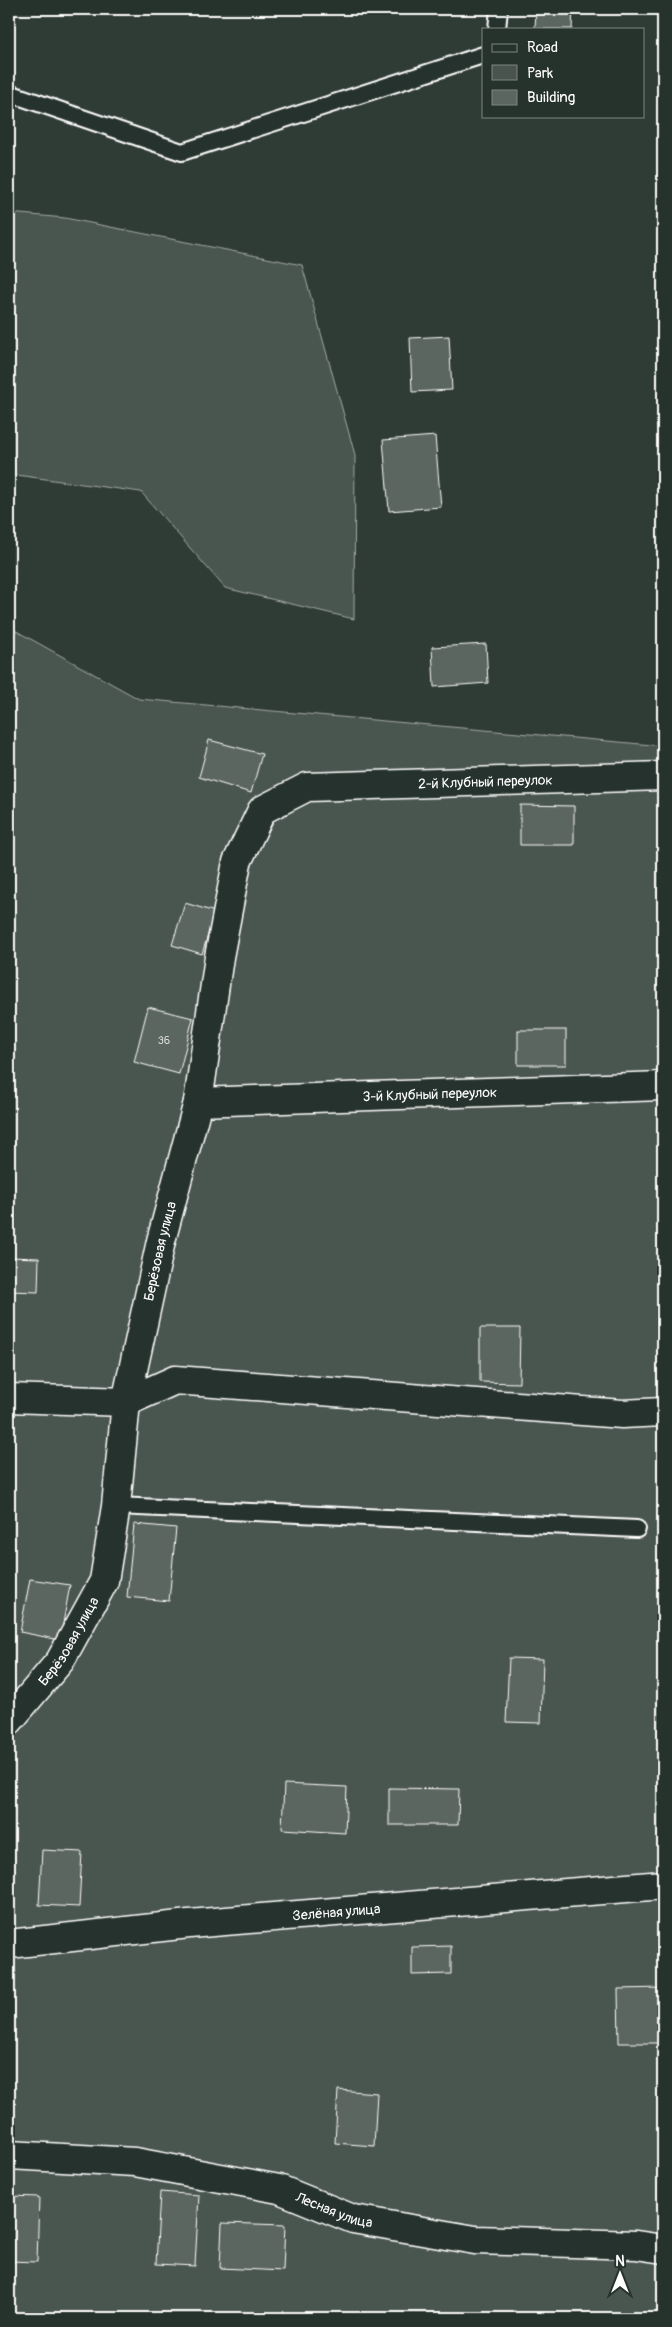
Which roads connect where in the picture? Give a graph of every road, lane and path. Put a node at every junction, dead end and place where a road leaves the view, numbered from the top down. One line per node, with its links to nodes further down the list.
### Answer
1 (499, 9): 2 (lane)
2 (497, 28)
3 (482, 55): 4 (lane)
4 (9, 93)
5 (663, 776): 6 (street, 2-й Клубный переулок)
6 (306, 787): 8 (street, Берёзовая улица)
7 (663, 1086): 8 (street, 3-й Клубный переулок)
8 (198, 1102): 10 (street, Берёзовая улица)
9 (9, 1398): 10 (street)
10 (126, 1402): 11 (street); 12 (street, Берёзовая улица)
11 (663, 1412)
12 (116, 1506): 13 (lane); 14 (street, Берёзовая улица)
13 (637, 1529)
14 (9, 1721)
15 (663, 1885): 16 (street, Зелёная улица)
16 (9, 1944)
17 (9, 2155): 18 (street, Лесная улица)
18 (663, 2249)

